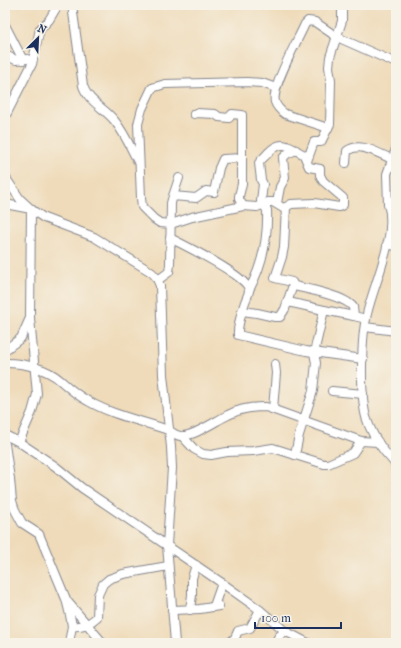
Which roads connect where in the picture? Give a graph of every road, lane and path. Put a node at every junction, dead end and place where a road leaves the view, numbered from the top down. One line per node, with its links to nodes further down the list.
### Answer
1 (58, 5): 7 (street)
2 (72, 5): 19 (street)
3 (342, 5): 5 (street)
4 (5, 25): 8 (street)
5 (337, 37): 9 (street); 10 (street); 13 (street)
6 (5, 55): 8 (street)
7 (34, 59): 8 (street); 12 (street)
8 (23, 60)
9 (396, 63)
10 (276, 88): 13 (street); 19 (street)
11 (194, 114): 16 (street)
12 (5, 116)
13 (328, 128): 18 (street)
14 (396, 149): 17 (street)
15 (296, 150): 18 (street); 25 (street); 27 (street)
16 (242, 158): 23 (street); 28 (street)
17 (392, 159): 20 (street); 24 (street)
18 (307, 161): 29 (street)
19 (139, 163): 31 (street)
20 (346, 163)
21 (5, 177): 30 (street)
22 (179, 178): 23 (street)
23 (173, 196): 31 (street)
24 (392, 202): 33 (street)
25 (277, 203): 27 (street); 29 (street)
26 (5, 204): 30 (street)
27 (262, 204): 28 (street); 37 (street)
28 (243, 206): 31 (street)
29 (286, 208): 36 (street)
30 (31, 209): 35 (street); 42 (street)
31 (171, 224): 32 (street)
32 (170, 238): 35 (street); 37 (street)
33 (387, 244): 34 (street); 43 (street)
34 (396, 246)
35 (158, 280): 56 (street)
36 (293, 285): 38 (street); 41 (street)
37 (250, 290): 40 (street)
38 (288, 302): 39 (street); 40 (street)
39 (324, 310): 41 (street); 47 (street)
40 (242, 312): 47 (street)
41 (354, 316): 43 (street)
42 (30, 318): 46 (street); 51 (street)
43 (366, 319): 44 (street)
44 (365, 327): 45 (street); 48 (street)
45 (396, 331)
46 (5, 350)
47 (314, 352): 48 (street); 55 (street)
48 (364, 359): 53 (street)
49 (5, 362): 51 (street)
50 (275, 364): 54 (street)
51 (35, 368): 56 (street); 60 (street)
52 (332, 391): 53 (street)
53 (363, 394): 61 (street)
54 (272, 409): 55 (street); 58 (street)
55 (304, 421): 59 (street); 63 (street)
56 (168, 430): 58 (street); 67 (street)
57 (5, 435): 60 (street)
58 (182, 436): 63 (street)
59 (361, 441): 61 (street); 63 (street)
60 (19, 442): 67 (street)
61 (378, 442): 64 (street)
62 (5, 444): 65 (street)
63 (295, 455)
64 (396, 466)
65 (10, 479): 66 (street); 71 (street)
66 (5, 490)
67 (167, 546): 68 (street); 69 (street)
68 (196, 565): 70 (street); 73 (street)
69 (168, 566): 72 (street); 75 (street)
70 (222, 583): 73 (street); 74 (street)
71 (66, 599): 75 (street); 76 (street)
72 (172, 610): 73 (street); 80 (street)
73 (190, 610)
74 (260, 610): 77 (street); 81 (street)
75 (87, 624): 76 (street); 79 (street)
76 (72, 626): 78 (street)
77 (285, 631): 82 (street); 83 (street)
78 (69, 643)
79 (103, 643)
80 (175, 643)
81 (229, 643)
82 (275, 643)
83 (307, 643)

